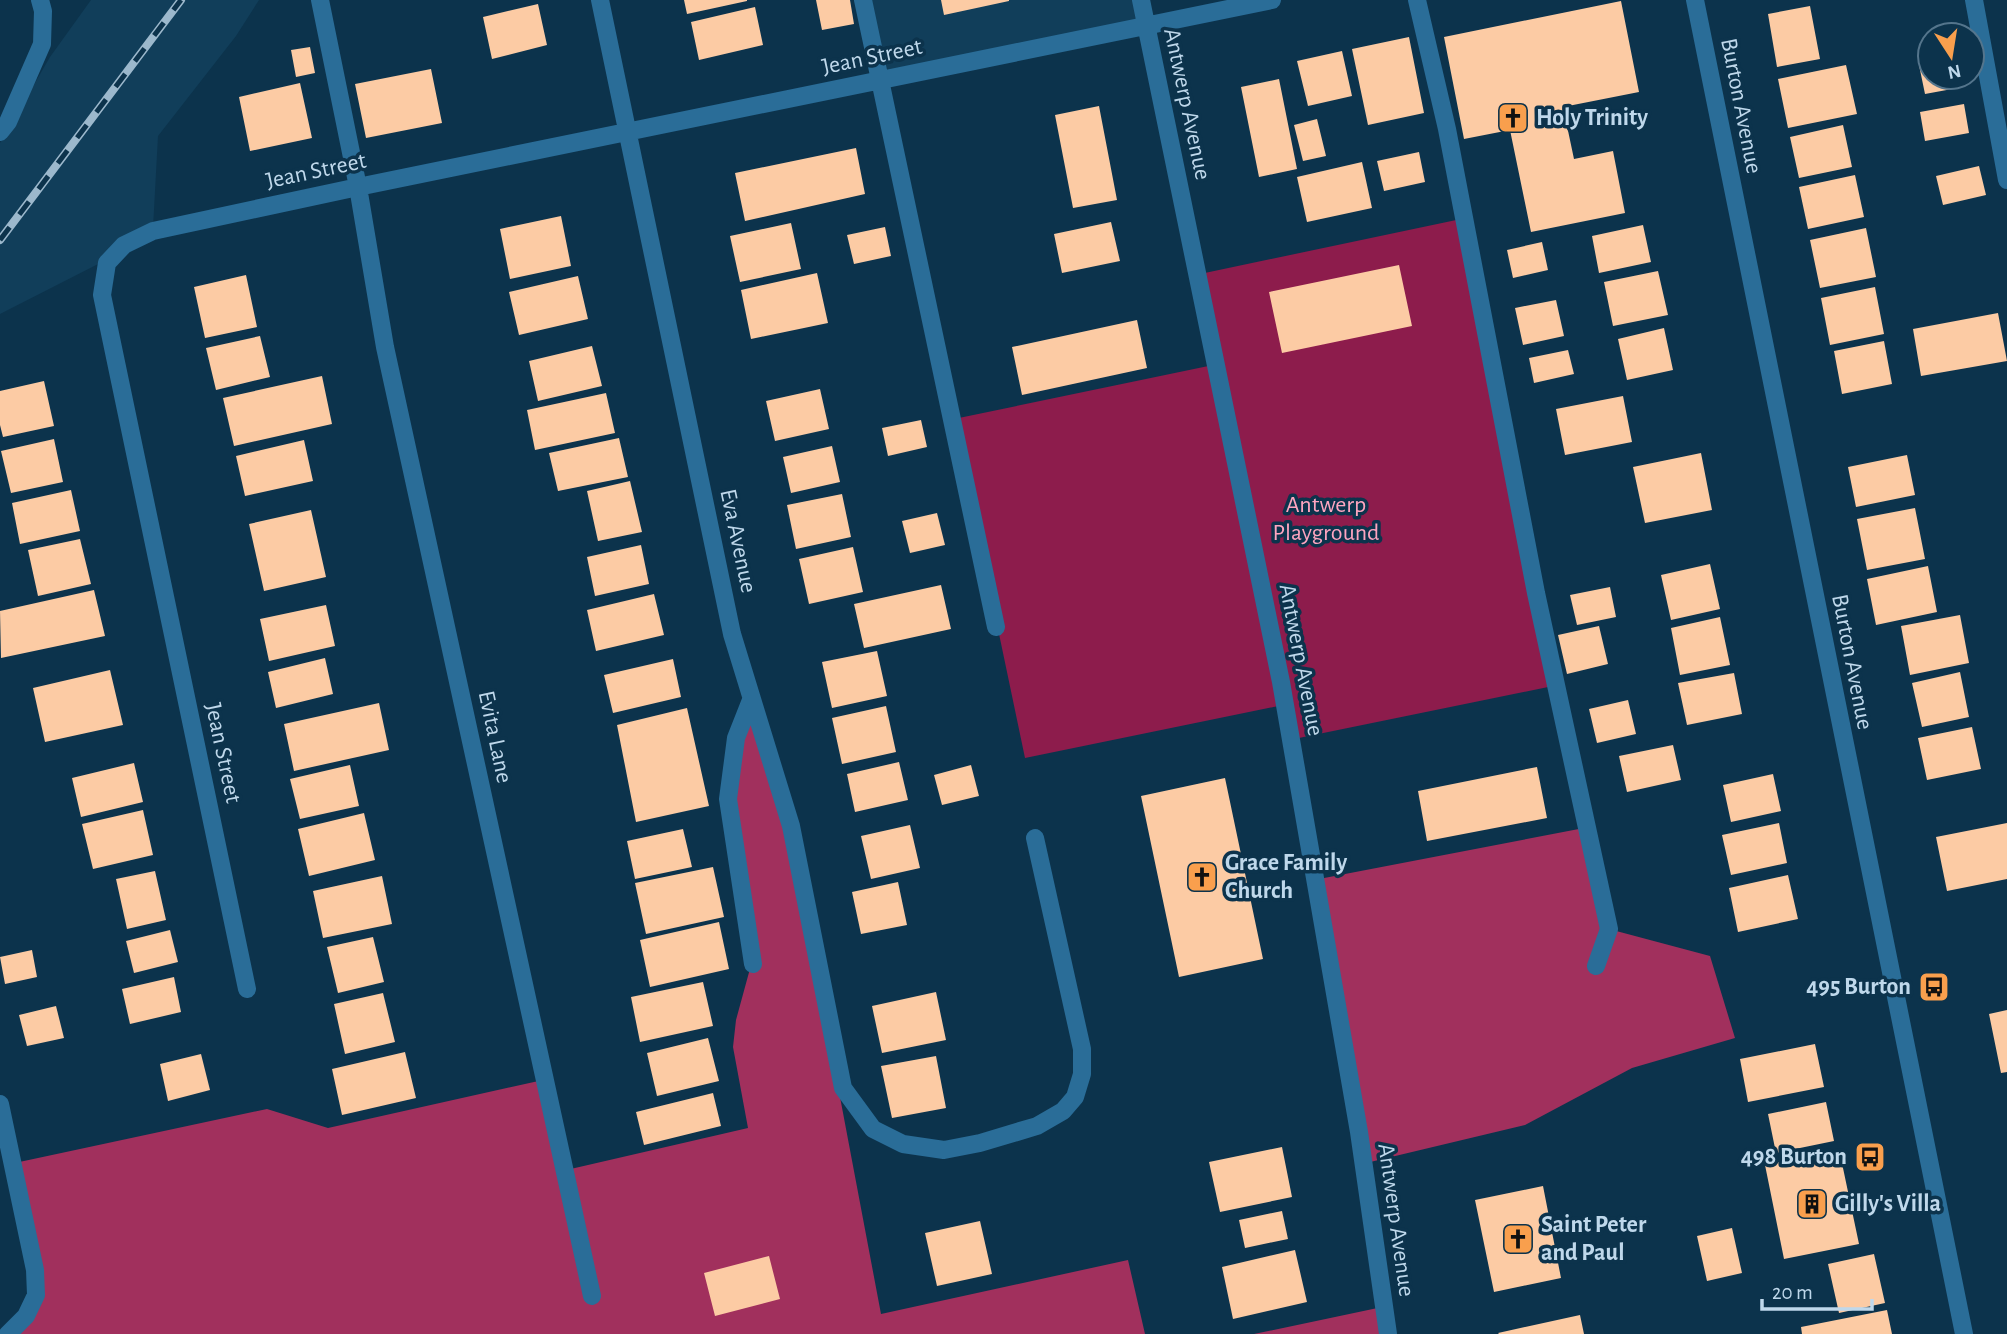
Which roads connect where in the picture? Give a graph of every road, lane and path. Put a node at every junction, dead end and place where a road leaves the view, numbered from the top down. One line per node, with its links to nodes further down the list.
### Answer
1 (320, 0): 15 (street, Evita Lane)
2 (600, 0): 13 (street, Eva Avenue)
3 (863, 0): 11 (street)
4 (1140, 0): 10 (street, Antwerp Avenue)
5 (1272, 0): 10 (street, Jean Street)
6 (1417, 0): 20 (street)
7 (1695, 0): 26 (street, Burton Avenue)
8 (1974, 0): 14 (street)
9 (45, 4): 12 (street)
10 (1146, 26): 11 (street, Jean Street); 25 (street, Antwerp Avenue)
11 (879, 80): 13 (street, Jean Street); 16 (street)
12 (0, 132)
13 (626, 133): 15 (street, Jean Street); 17 (street, Eva Avenue)
14 (2007, 180)
15 (358, 187): 21 (street, Jean Street); 23 (street, Evita Lane)
16 (996, 627)
17 (751, 700): 18 (street, Eva Avenue); 19 (street)
18 (1035, 838)
19 (753, 964)
20 (1596, 965)
21 (247, 989)
22 (0, 1104): 24 (street)
23 (592, 1296)
24 (8, 1334)
25 (1388, 1334)
26 (1964, 1334)

